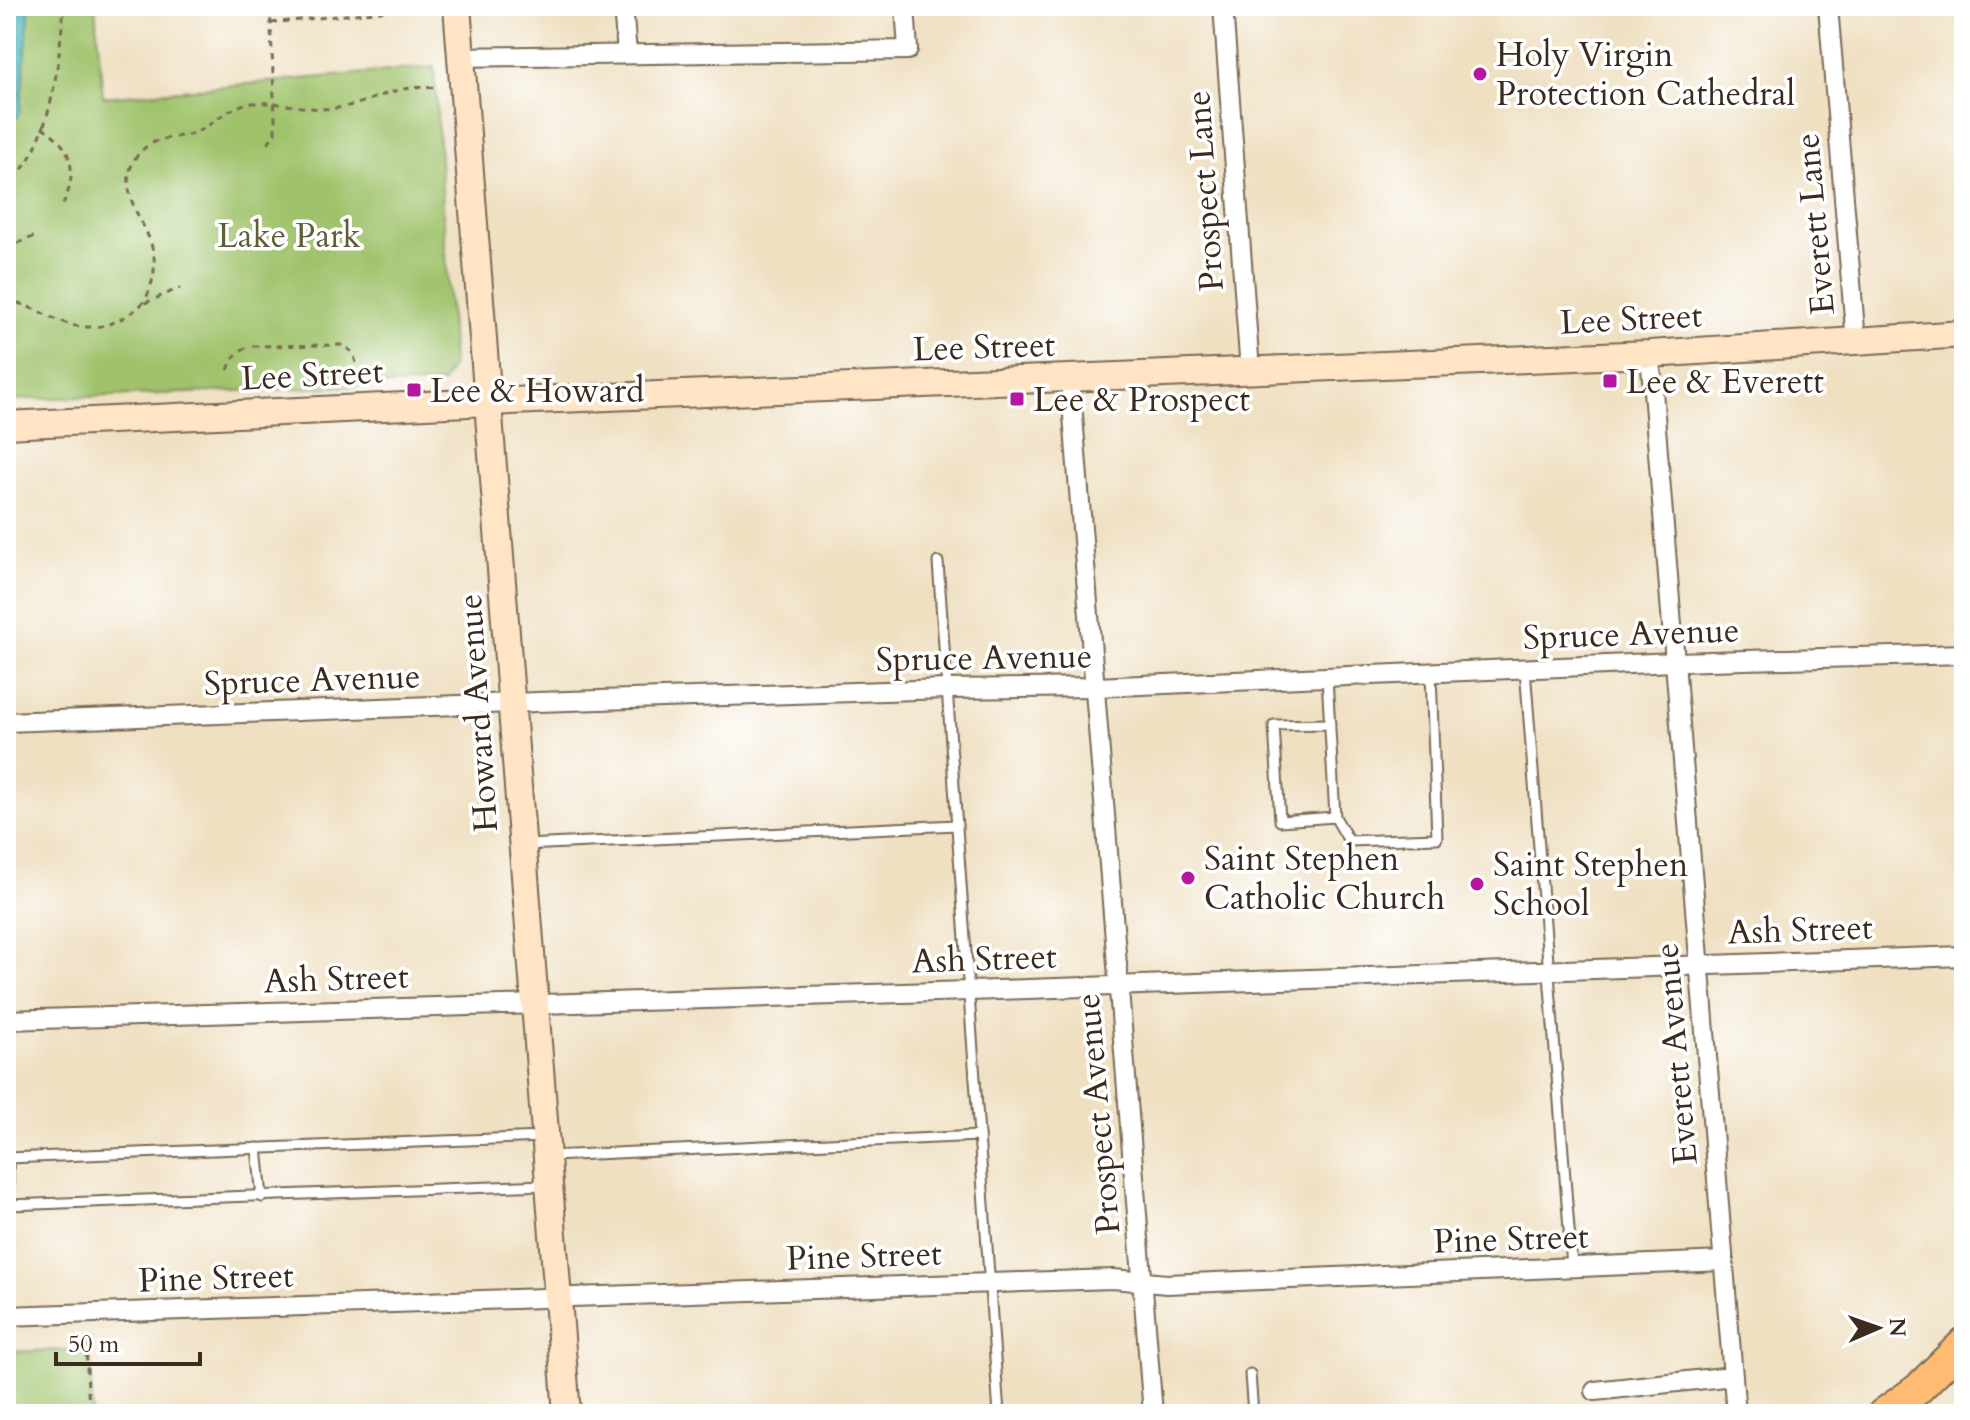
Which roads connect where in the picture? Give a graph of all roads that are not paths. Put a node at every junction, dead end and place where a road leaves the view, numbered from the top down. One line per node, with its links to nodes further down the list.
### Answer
1 (457, 6): 7 (main road, Howard Avenue)
2 (623, 6): 6 (street)
3 (905, 6): 6 (street)
4 (1223, 6): 11 (street, Prospect Lane)
5 (1828, 6): 9 (street, Everett Lane)
6 (627, 54): 7 (street)
7 (460, 57): 13 (main road, Howard Avenue)
8 (1964, 334): 9 (main road, Lee Street)
9 (1856, 342): 10 (main road, Lee Street)
10 (1650, 354): 11 (main road, Lee Street); 17 (street, Everett Avenue)
11 (1250, 371): 12 (main road, Lee Street)
12 (1070, 378): 13 (main road, Lee Street); 21 (street, Prospect Avenue)
13 (489, 402): 14 (main road, Lee Street); 23 (main road, Howard Avenue)
14 (6, 425)
15 (938, 562): 22 (lane)
16 (1964, 654): 17 (street, Spruce Avenue)
17 (1675, 662): 18 (street, Spruce Avenue); 30 (street, Everett Avenue)
18 (1525, 669): 19 (street, Spruce Avenue); 31 (lane)
19 (1431, 673): 20 (street, Spruce Avenue); 26 (lane)
20 (1327, 677): 21 (street, Spruce Avenue); 25 (lane)
21 (1095, 687): 22 (street, Spruce Avenue); 32 (street, Prospect Avenue)
22 (947, 689): 23 (street, Spruce Avenue); 27 (lane)
23 (512, 703): 24 (street, Spruce Avenue); 28 (main road, Howard Avenue)
24 (6, 722)
25 (1330, 724): 26 (lane); 26 (lane)
26 (1335, 817)
27 (957, 825): 28 (lane); 33 (lane)
28 (523, 845): 34 (main road, Howard Avenue)
29 (1964, 956): 30 (street, Ash Street)
30 (1700, 964): 31 (street, Ash Street); 41 (street, Everett Avenue)
31 (1547, 970): 32 (street, Ash Street); 42 (lane)
32 (1118, 986): 33 (street, Ash Street); 43 (street, Prospect Avenue)
33 (969, 991): 34 (street, Ash Street); 36 (lane)
34 (536, 1005): 35 (street, Ash Street); 37 (main road, Howard Avenue)
35 (6, 1020)
36 (979, 1136): 37 (lane); 44 (lane)
37 (547, 1147): 38 (lane); 39 (main road, Howard Avenue)
38 (257, 1148): 40 (lane); 40 (lane)
39 (550, 1185): 40 (lane); 45 (main road, Howard Avenue)
40 (262, 1197)
41 (1724, 1261): 42 (street, Pine Street); 49 (street, Everett Avenue)
42 (1572, 1267): 43 (street, Pine Street)
43 (1143, 1282): 44 (street, Pine Street); 53 (street, Prospect Avenue)
44 (990, 1283): 45 (street, Pine Street); 52 (lane)
45 (559, 1297): 46 (street, Pine Street); 51 (main road, Howard Avenue)
46 (6, 1316)
47 (1964, 1343): 56 (main road)
48 (1250, 1374): 54 (lane)
49 (1733, 1376): 50 (street); 55 (street, Everett Avenue)
50 (1595, 1391)
51 (567, 1414)
52 (999, 1414)
53 (1153, 1414)
54 (1253, 1414)
55 (1736, 1414)
56 (1883, 1414)

